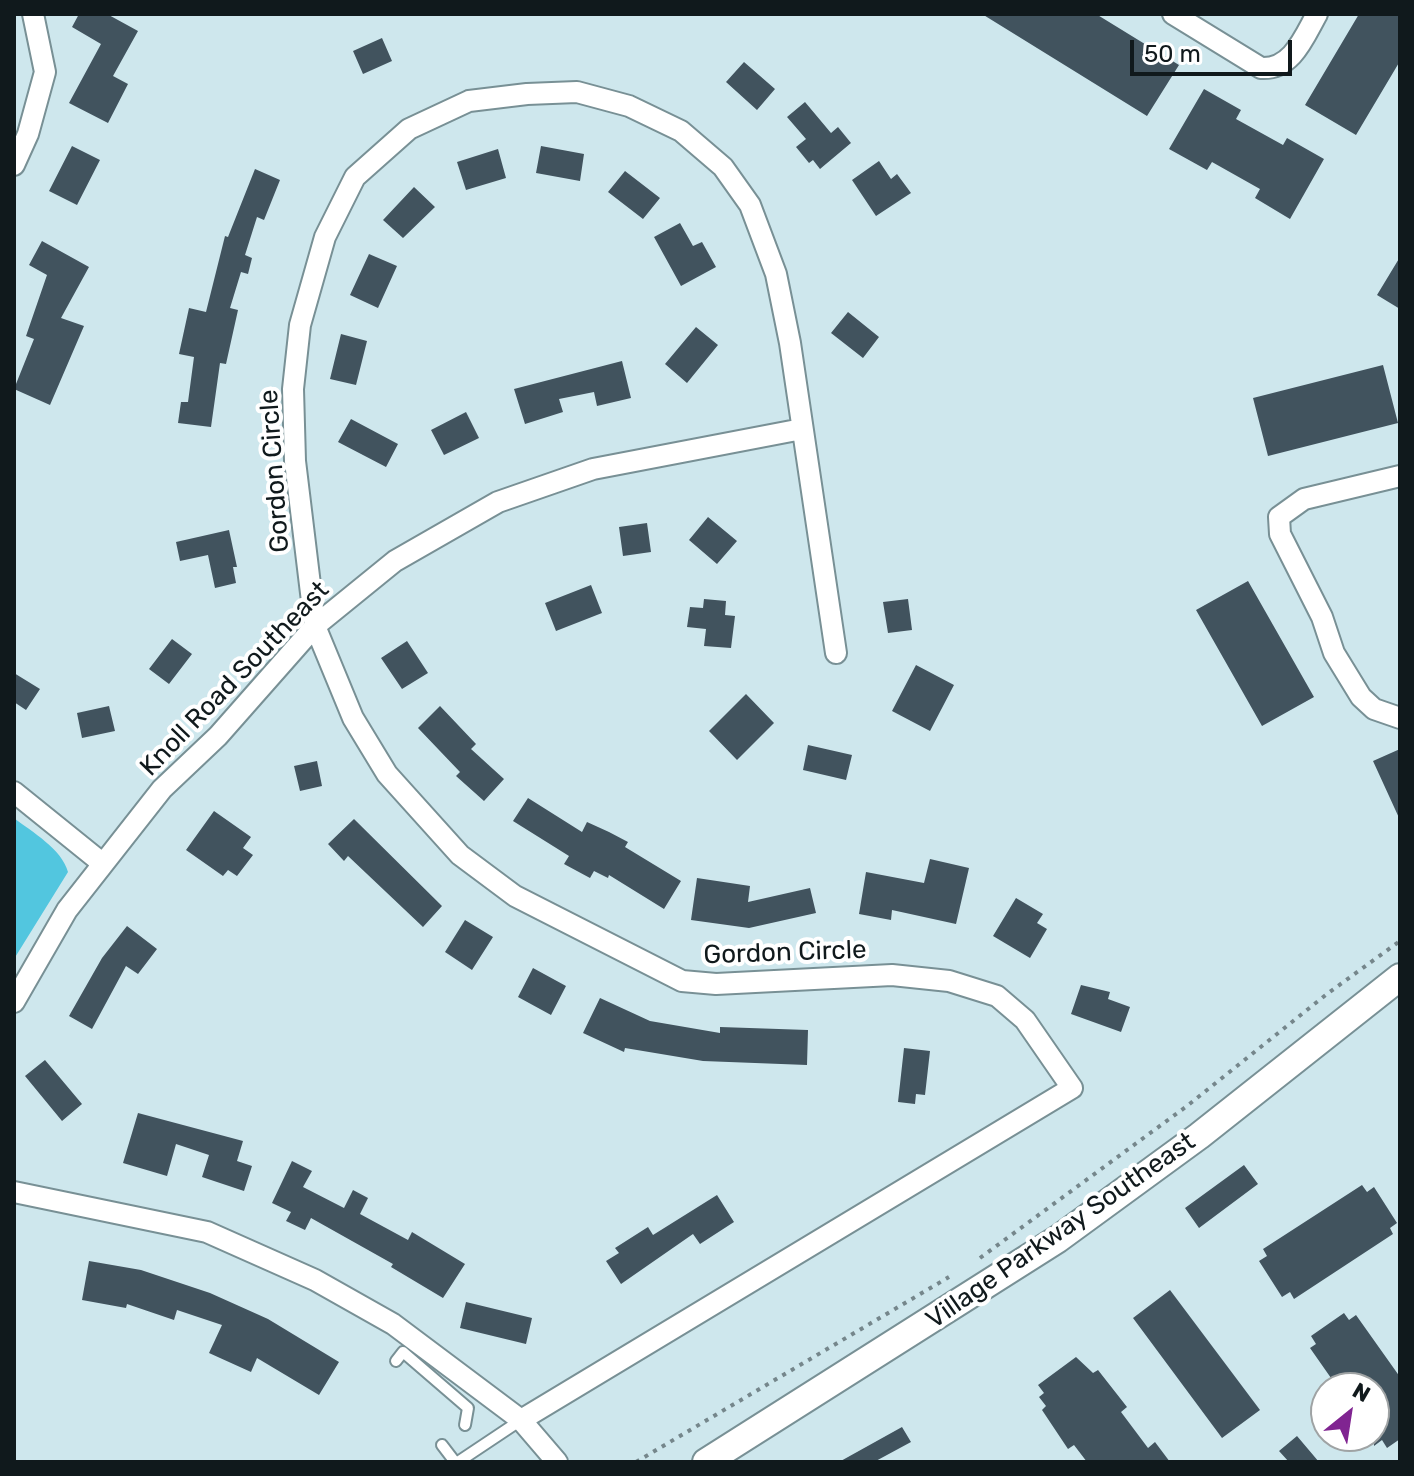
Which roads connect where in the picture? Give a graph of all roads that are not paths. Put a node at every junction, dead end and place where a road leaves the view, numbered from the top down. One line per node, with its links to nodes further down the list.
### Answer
1 (33, 14): 5 (street)
2 (1173, 14): 4 (street)
3 (1317, 14): 4 (street)
4 (1202, 21)
5 (14, 165)
6 (802, 429): 8 (street, Knoll Road Southeast); 8 (street, Gordon Circle); 9 (street, Gordon Circle)
7 (1400, 476): 10 (street)
8 (315, 626): 12 (street, Knoll Road Southeast); 17 (street, Gordon Circle)
9 (836, 653)
10 (1400, 718)
11 (14, 792): 12 (street)
12 (102, 863): 14 (street, Knoll Road Southeast)
13 (1400, 977): 22 (street, Village Parkway Southeast)
14 (14, 1002)
15 (14, 1192): 17 (street)
16 (396, 1361): 18 (lane)
17 (521, 1420): 20 (lane); 21 (street)
18 (465, 1425)
19 (442, 1445): 20 (lane)
20 (456, 1462)
21 (557, 1462)
22 (706, 1462)

